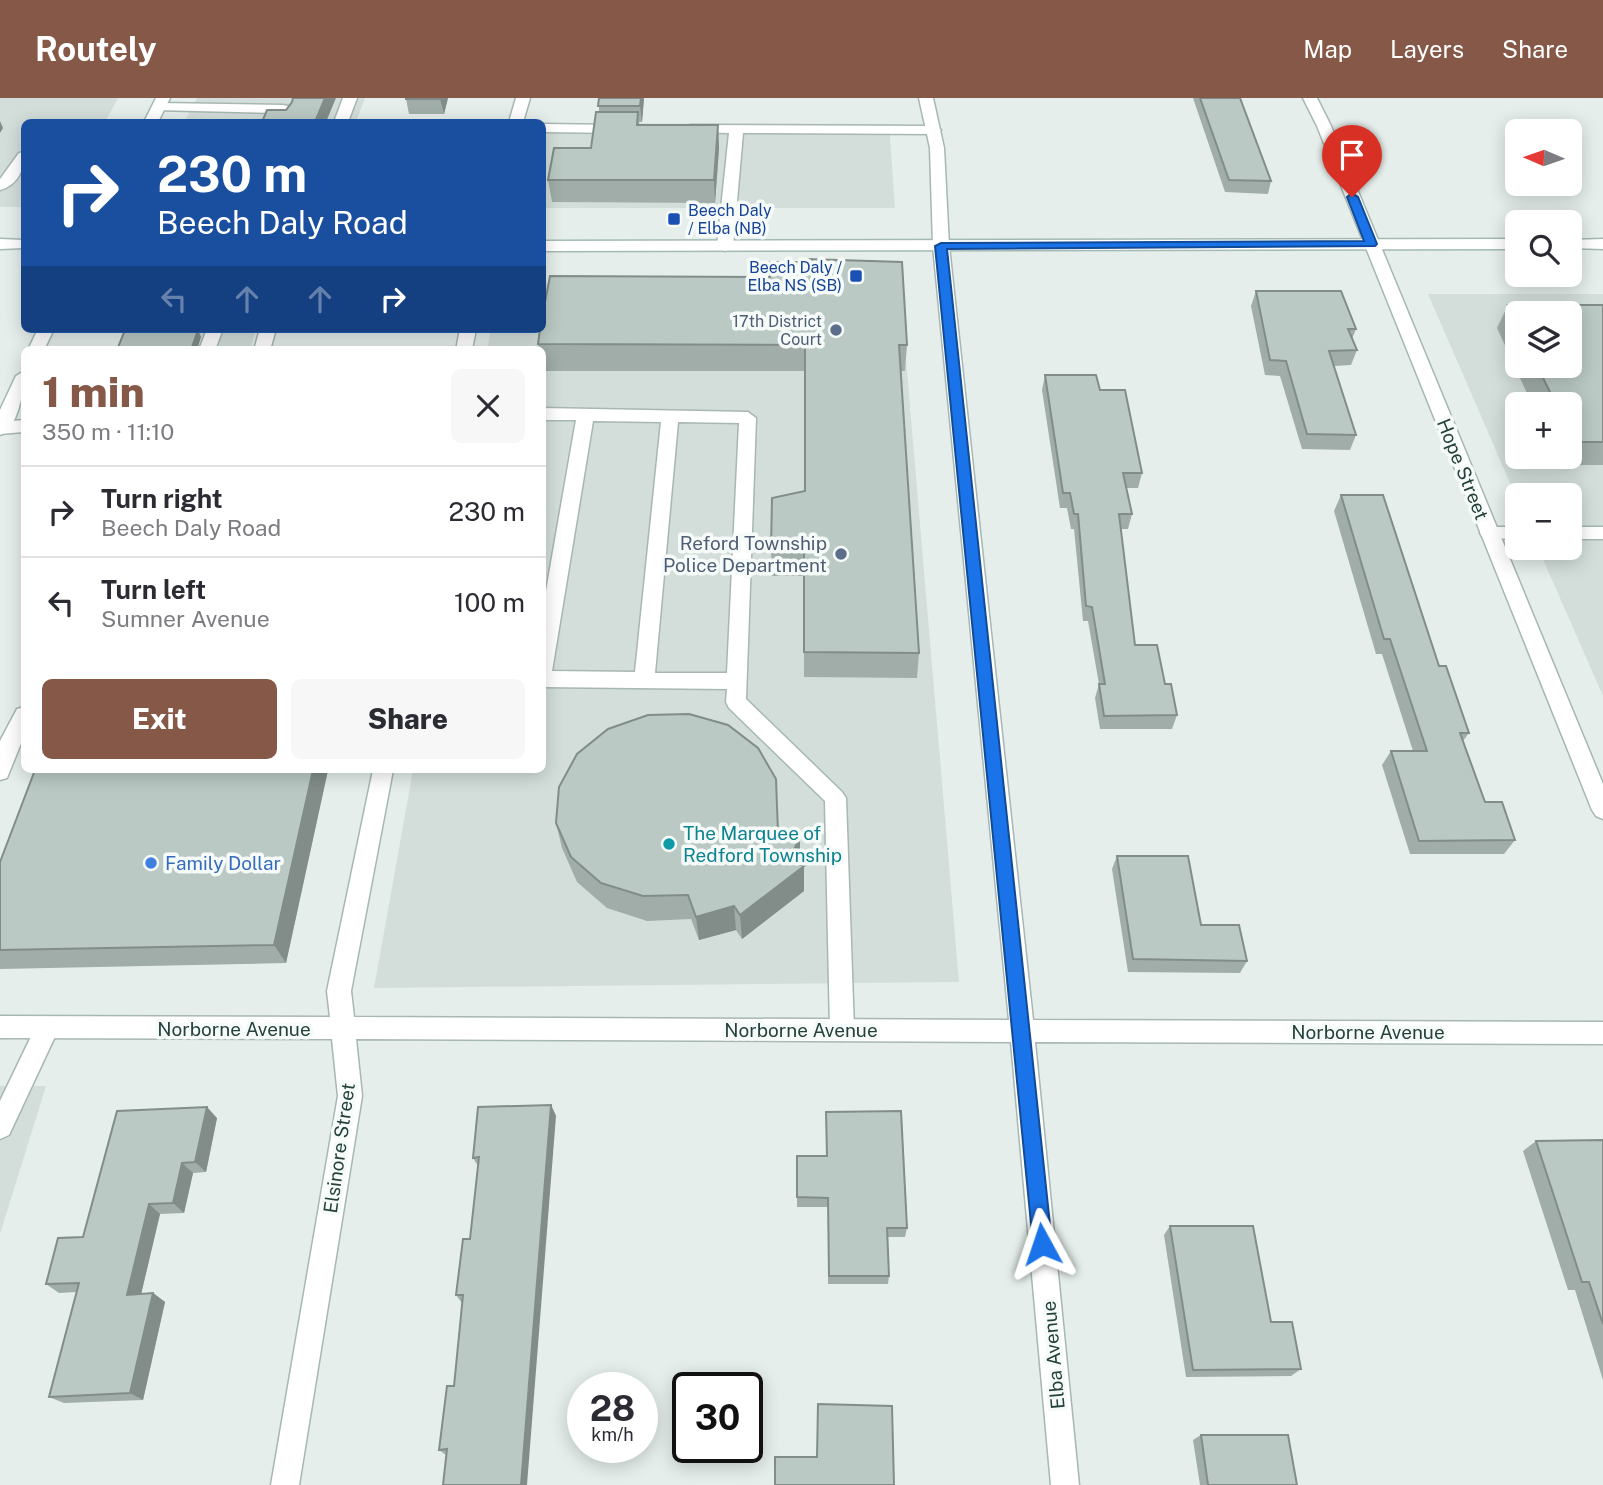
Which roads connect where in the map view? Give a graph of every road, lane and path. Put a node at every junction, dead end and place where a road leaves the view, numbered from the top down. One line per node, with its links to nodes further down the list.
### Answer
1 (350, 98): 8 (street)
2 (523, 98): 9 (street)
3 (926, 98): 14 (street, Elba Avenue)
4 (1310, 98): 19 (street, Hope Street)
5 (161, 103): 6 (street); 7 (street)
6 (152, 119)
7 (286, 119)
8 (342, 119)
9 (517, 119)
10 (546, 128): 11 (street)
11 (639, 129)
12 (681, 129): 13 (street)
13 (736, 129): 14 (street); 24 (street)
14 (934, 131): 25 (street, Elba Avenue)
15 (21, 160): 16 (street)
16 (0, 186)
17 (0, 244): 18 (street)
18 (21, 244)
19 (1371, 244): 20 (street); 25 (street); 32 (street, Hope Street)
20 (1505, 244)
21 (1582, 244): 22 (street)
22 (1603, 244)
23 (546, 246): 24 (street)
24 (725, 246): 25 (street)
25 (941, 246): 49 (street, Elba Avenue)
26 (21, 382): 31 (street)
27 (546, 414): 28 (street)
28 (584, 415): 29 (street); 36 (street)
29 (670, 416): 38 (street); 39 (street)
30 (21, 426): 31 (street)
31 (0, 428)
32 (1489, 533): 33 (street); 44 (street, Hope Street)
33 (1505, 533)
34 (1582, 533): 35 (street)
35 (1603, 533)
36 (546, 649)
37 (546, 679): 38 (street)
38 (644, 680): 39 (street)
39 (737, 681): 48 (street)
40 (21, 719): 41 (street)
41 (5, 748): 42 (street)
42 (0, 772)
43 (382, 773): 47 (street, Elsinore Street)
44 (1603, 810)
45 (0, 1027): 46 (street, Norborne Avenue)
46 (47, 1028): 47 (street, Norborne Avenue); 51 (street)
47 (343, 1029): 48 (street, Norborne Avenue); 52 (street, Elsinore Street)
48 (842, 1030): 49 (street, Norborne Avenue)
49 (1022, 1031): 50 (street, Norborne Avenue); 53 (street, Elba Avenue)
50 (1603, 1033)
51 (0, 1127)
52 (285, 1485)
53 (1065, 1485)

